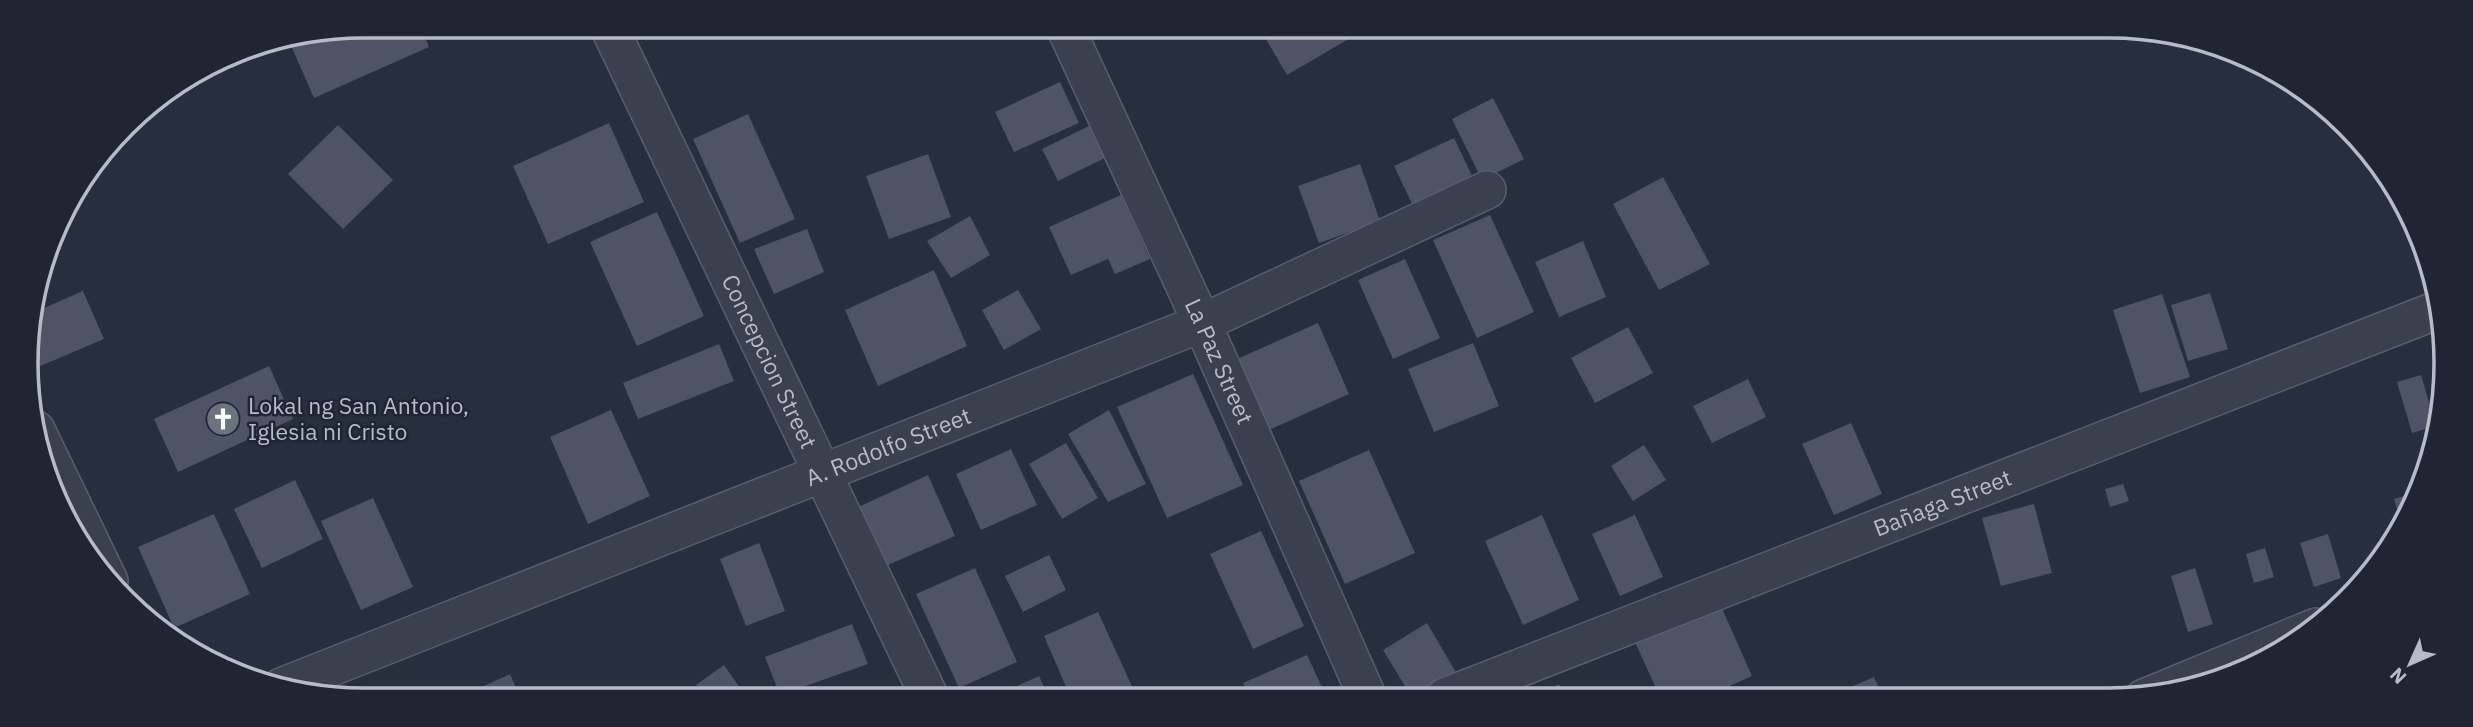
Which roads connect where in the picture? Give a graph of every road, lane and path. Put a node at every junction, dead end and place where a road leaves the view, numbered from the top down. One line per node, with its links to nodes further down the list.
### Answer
1 (614, 38): 6 (street, Concepcion Street)
2 (1070, 38): 5 (street, La Paz Street)
3 (1488, 190): 5 (street, A. Rodolfo Street)
4 (2430, 313): 14 (street, Bañaga Street)
5 (1202, 323): 6 (street, A. Rodolfo Street); 13 (street, La Paz Street)
6 (823, 471): 11 (street, A. Rodolfo Street); 12 (street, Concepcion Street)
7 (60, 479): 8 (street)
8 (86, 532)
9 (2271, 646): 10 (street)
10 (2197, 676)
11 (296, 681)
12 (925, 688)
13 (1363, 688)
14 (1466, 688)

